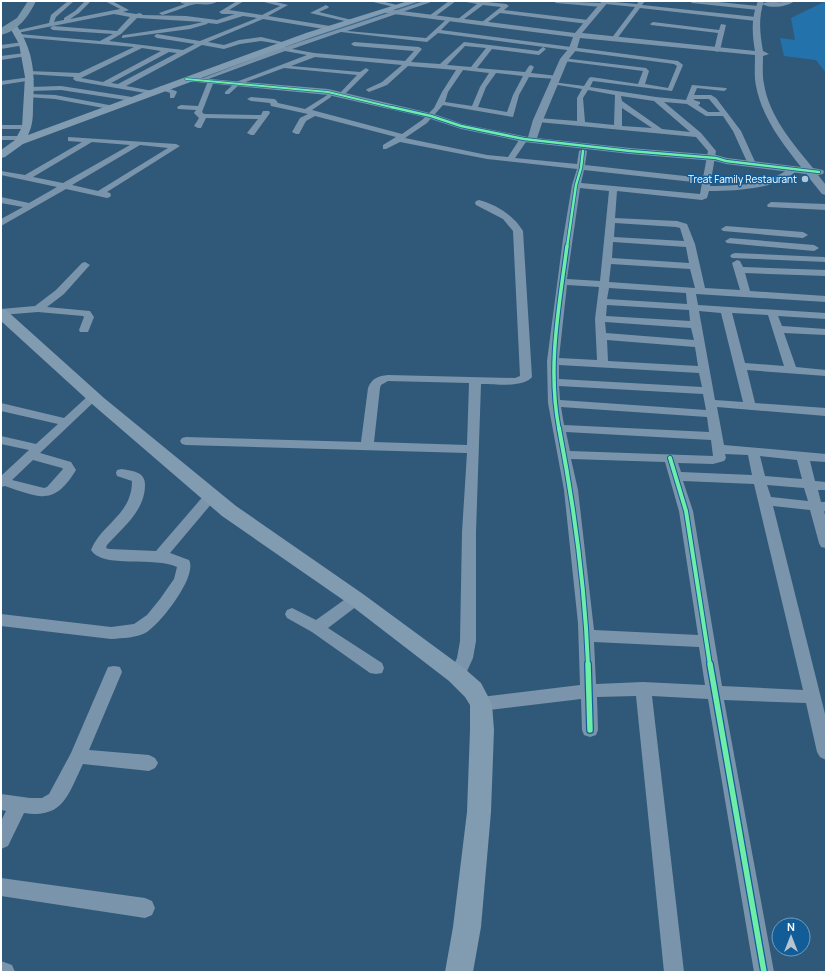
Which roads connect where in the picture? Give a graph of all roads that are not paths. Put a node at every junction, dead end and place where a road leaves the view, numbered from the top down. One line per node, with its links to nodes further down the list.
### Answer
1 (32, 1): 69 (main road)
2 (71, 1): 54 (street)
3 (88, 1): 47 (street)
4 (108, 1): 33 (street)
5 (176, 1): 18 (street)
6 (215, 1): 18 (street)
7 (263, 1): 29 (street)
8 (372, 1): 27 (street)
9 (416, 1): 27 (main road)
10 (431, 1): 27 (street)
11 (453, 1): 41 (street)
12 (464, 1): 19 (street)
13 (511, 1): 24 (street)
14 (556, 1): 17 (street)
15 (692, 1): 22 (street); 31 (street)
16 (792, 1): 22 (street)
17 (582, 2): 20 (street); 28 (street)
18 (192, 3): 39 (street)
19 (482, 3): 24 (street); 45 (street)
20 (605, 3): 21 (street); 50 (street)
21 (640, 3): 31 (street); 36 (street)
22 (763, 3): 44 (street); 95 (street)
23 (240, 4): 30 (street)
24 (506, 6): 32 (street)
25 (326, 7): 48 (street)
26 (266, 9): 29 (street)
27 (397, 9): 41 (street); 48 (main road); 63 (street)
28 (576, 9)
29 (274, 10): 40 (street)
30 (225, 11): 34 (street); 51 (street)
31 (686, 11): 38 (street)
32 (498, 12): 46 (street); 56 (street)
33 (116, 13): 39 (street); 47 (street)
34 (242, 14): 40 (street); 51 (street)
35 (571, 14): 46 (street)
36 (633, 14): 37 (street); 78 (street)
37 (640, 14)
38 (726, 15): 44 (street); 53 (street)
39 (135, 16): 51 (street); 55 (street)
40 (261, 17): 63 (street); 65 (street)
41 (431, 17): 43 (street)
42 (667, 17): 58 (street)
43 (449, 19): 45 (street); 66 (street)
44 (756, 19): 95 (street)
45 (460, 20): 56 (street)
46 (566, 20): 50 (street)
47 (71, 21): 49 (street); 54 (street)
48 (353, 21): 63 (main road)
49 (103, 22)
50 (588, 22): 73 (street)
51 (206, 23): 55 (street); 61 (street); 62 (street); 65 (street)
52 (716, 23): 53 (street)
53 (723, 23): 68 (street)
54 (53, 24): 59 (street)
55 (125, 24): 72 (street)
56 (484, 24): 73 (street)
57 (653, 24): 58 (street)
58 (662, 25): 68 (street)
59 (39, 27): 64 (street); 69 (street)
60 (138, 27): 61 (street)
61 (182, 28): 72 (street)
62 (201, 30)
63 (334, 30): 71 (street); 86 (main road)
64 (76, 31): 72 (street); 76 (street)
65 (227, 31): 77 (street); 82 (street)
66 (437, 31): 75 (street); 79 (street)
67 (1, 32): 69 (main road)
68 (721, 32): 92 (street)
69 (18, 34): 76 (street); 87 (street); 96 (main road)
70 (195, 34): 81 (street)
71 (368, 34): 79 (street); 93 (street)
72 (119, 35): 80 (street); 81 (street)
73 (577, 35): 78 (street); 89 (street)
74 (157, 36): 81 (street)
75 (472, 36): 83 (street); 84 (street)
76 (64, 39): 80 (street)
77 (261, 39): 82 (street); 86 (street)
78 (614, 39): 92 (street)
79 (427, 40): 91 (street)
80 (102, 42): 85 (street)
81 (181, 42): 82 (street)
82 (201, 43): 94 (street)
83 (464, 44): 88 (street); 103 (street)
84 (547, 45): 88 (street); 89 (street)
85 (142, 46): 90 (street); 113 (street)
86 (285, 46): 97 (street); 115 (main road); 116 (street)
87 (1, 47)
88 (490, 47): 107 (street)
89 (573, 48): 99 (street); 100 (street)
90 (169, 49): 94 (street); 120 (street)
91 (419, 49): 93 (street); 102 (street)
92 (717, 50): 95 (street)
93 (346, 51): 97 (street); 101 (street)
94 (184, 52): 121 (street)
95 (762, 54): 175 (street)
96 (25, 55): 98 (street); 114 (main road)
97 (314, 55): 105 (street)
98 (1, 58)
99 (564, 59): 109 (street); 117 (street)
100 (653, 59): 110 (street); 122 (street)
101 (376, 60): 102 (street); 111 (street)
102 (406, 63): 103 (street); 126 (street)
103 (442, 66): 106 (street)
104 (531, 66): 112 (street)
105 (282, 67): 111 (street); 119 (street)
106 (461, 68): 107 (street); 139 (street)
107 (473, 69): 108 (street)
108 (494, 71): 112 (street); 143 (street)
109 (597, 72): 110 (street); 122 (street); 123 (street)
110 (646, 72): 122 (street)
111 (362, 74): 130 (street)
112 (528, 74): 117 (street); 143 (street)
113 (80, 75): 114 (street); 120 (street)
114 (30, 76): 118 (street); 128 (main road)
115 (199, 78): 116 (street); 125 (main road)
116 (210, 79): 119 (street); 145 (street)
117 (555, 80): 123 (street); 150 (street)
118 (1, 82)
119 (238, 83): 127 (street); 129 (street)
120 (104, 84): 121 (street)
121 (120, 86): 125 (street)
122 (641, 86)
123 (587, 88): 131 (street); 151 (street)
124 (724, 89): 137 (street)
125 (156, 90): 133 (street); 134 (main road)
126 (369, 90)
127 (316, 91): 130 (street); 132 (street)
128 (30, 93): 134 (street); 142 (street); 154 (main road)
129 (227, 93)
130 (342, 94): 149 (street)
131 (618, 94): 136 (street); 138 (street)
132 (329, 96): 144 (street); 149 (street)
133 (172, 97)
134 (132, 99): 142 (main road)
135 (251, 99): 140 (street)
136 (656, 99): 137 (street); 159 (street)
137 (690, 100): 147 (street); 147 (street)
138 (618, 102): 155 (street); 156 (street)
139 (442, 103): 143 (street); 149 (street)
140 (274, 104): 144 (street); 148 (street)
141 (181, 107): 145 (street)
142 (109, 108): 163 (main road)
143 (474, 109)
144 (306, 111): 146 (street)
145 (201, 112): 148 (street); 152 (street)
146 (314, 113): 157 (street); 160 (street)
147 (725, 114): 172 (street)
148 (264, 118): 158 (street)
149 (428, 119): 160 (street); 165 (street)
150 (538, 120): 151 (street); 165 (street)
151 (581, 124): 155 (street)
152 (198, 126)
153 (1, 127): 154 (street)
154 (27, 127): 163 (main road)
155 (618, 128): 156 (street)
156 (660, 131): 159 (street)
157 (296, 132)
158 (251, 133)
159 (698, 135): 171 (street)
160 (400, 137): 167 (street); 170 (street)
161 (1, 138): 163 (street)
162 (71, 139): 164 (street)
163 (21, 140): 169 (main road)
164 (91, 140): 166 (street); 177 (street)
165 (526, 141): 168 (street); 170 (street); 171 (street)
166 (139, 144): 181 (street); 184 (street)
167 (386, 147)
168 (583, 151): 171 (street); 173 (street)
169 (1, 155)
170 (510, 160): 173 (street)
171 (709, 160): 172 (street); 179 (street)
172 (752, 164): 174 (street)
173 (581, 168): 179 (street); 180 (street)
174 (794, 169): 175 (street); 179 (street)
175 (814, 171): 178 (street); 183 (street)
176 (1, 174): 177 (street)
177 (26, 178): 181 (street)
178 (826, 181)
179 (706, 184): 182 (street)
180 (576, 185): 182 (street); 205 (street)
181 (65, 186): 184 (street); 188 (street)
182 (613, 189): 192 (street)
183 (826, 192)
184 (100, 193): 185 (street)
185 (110, 196)
186 (1, 200): 188 (street)
187 (479, 203): 230 (street)
188 (32, 206): 193 (street)
189 (771, 206): 190 (street)
190 (826, 207)
191 (1, 212): 193 (street)
192 (611, 220): 194 (street); 196 (street)
193 (5, 222)
194 (609, 239): 196 (street); 199 (street)
195 (730, 241): 197 (street); 197 (street); 198 (street)
196 (690, 244): 202 (street)
197 (814, 248): 200 (street)
198 (735, 256): 200 (street); 203 (street)
199 (607, 261): 202 (street); 206 (street)
200 (825, 262)
201 (85, 265): 212 (street)
202 (694, 266): 207 (street)
203 (739, 270): 204 (street); 208 (street)
204 (826, 273)
205 (563, 282): 206 (street); 224 (street)
206 (605, 285): 207 (street); 210 (street)
207 (696, 290): 208 (street); 211 (street)
208 (746, 294): 209 (street)
209 (826, 299)
210 (602, 302): 211 (street); 217 (street)
211 (694, 308): 213 (street); 218 (street)
212 (38, 310): 214 (street); 220 (street)
213 (726, 310): 215 (street); 226 (street)
214 (1, 313): 233 (main road)
215 (772, 313): 216 (street); 219 (street)
216 (826, 316)
217 (600, 319): 218 (street); 222 (street)
218 (696, 325): 223 (street)
219 (777, 329): 221 (street); 228 (street)
220 (84, 330)
221 (826, 332)
222 (601, 336): 223 (street); 225 (street)
223 (700, 344): 227 (street)
224 (553, 361): 225 (street); 231 (street)
225 (603, 365): 227 (street)
226 (740, 366): 228 (street); 235 (street)
227 (704, 370): 232 (street)
228 (791, 370): 229 (street)
229 (826, 373)
230 (475, 380): 244 (street); 245 (street)
231 (554, 382): 232 (street); 234 (street)
232 (707, 391): 237 (street)
233 (93, 397): 239 (street); 259 (main road)
234 (554, 403): 237 (street); 240 (street)
235 (750, 406): 237 (street); 238 (street)
236 (1, 407): 239 (street)
237 (710, 408): 241 (street)
238 (826, 412)
239 (67, 422): 247 (street)
240 (558, 428): 241 (street); 249 (street)
241 (716, 436): 246 (street)
242 (1, 440): 247 (street)
243 (186, 441): 244 (street)
244 (367, 446): 245 (street)
245 (473, 449): 272 (street)
246 (719, 449): 248 (street); 251 (street)
247 (34, 452): 255 (street); 255 (street)
248 (753, 452): 250 (street); 256 (street)
249 (564, 455): 251 (street); 268 (street)
250 (802, 456): 252 (street); 257 (street)
251 (670, 458): 254 (street)
252 (826, 458)
253 (122, 473): 263 (street)
254 (675, 476): 256 (street); 269 (street)
255 (4, 477)
256 (761, 480): 257 (street); 260 (street)
257 (810, 484): 258 (street); 261 (street)
258 (826, 486)
259 (211, 496): 263 (street); 264 (main road)
260 (766, 501): 261 (street); 276 (street)
261 (821, 507): 262 (street)
262 (826, 543)
263 (160, 556): 266 (street)
264 (356, 599): 267 (street); 272 (main road)
265 (292, 614): 267 (street)
266 (1, 620)
267 (317, 628): 270 (street)
268 (586, 636): 269 (street); 274 (street)
269 (706, 641): 275 (street)
270 (376, 668)
271 (114, 672): 280 (street)
272 (457, 675): 277 (main road)
273 (643, 689): 274 (street); 275 (street); 290 (street)
274 (588, 691): 277 (street); 278 (street)
275 (715, 692): 276 (street); 291 (street)
276 (813, 697): 279 (street)
277 (481, 704): 289 (main road)
278 (590, 730)
279 (826, 750)
280 (78, 756): 281 (street); 283 (street)
281 (149, 763)
282 (1, 802): 283 (street)
283 (19, 805): 284 (street)
284 (1, 840)
285 (1, 887): 286 (street)
286 (145, 908)
287 (1, 972): 288 (street)
288 (5, 972)
289 (459, 972)
290 (674, 972)
291 (764, 972)

